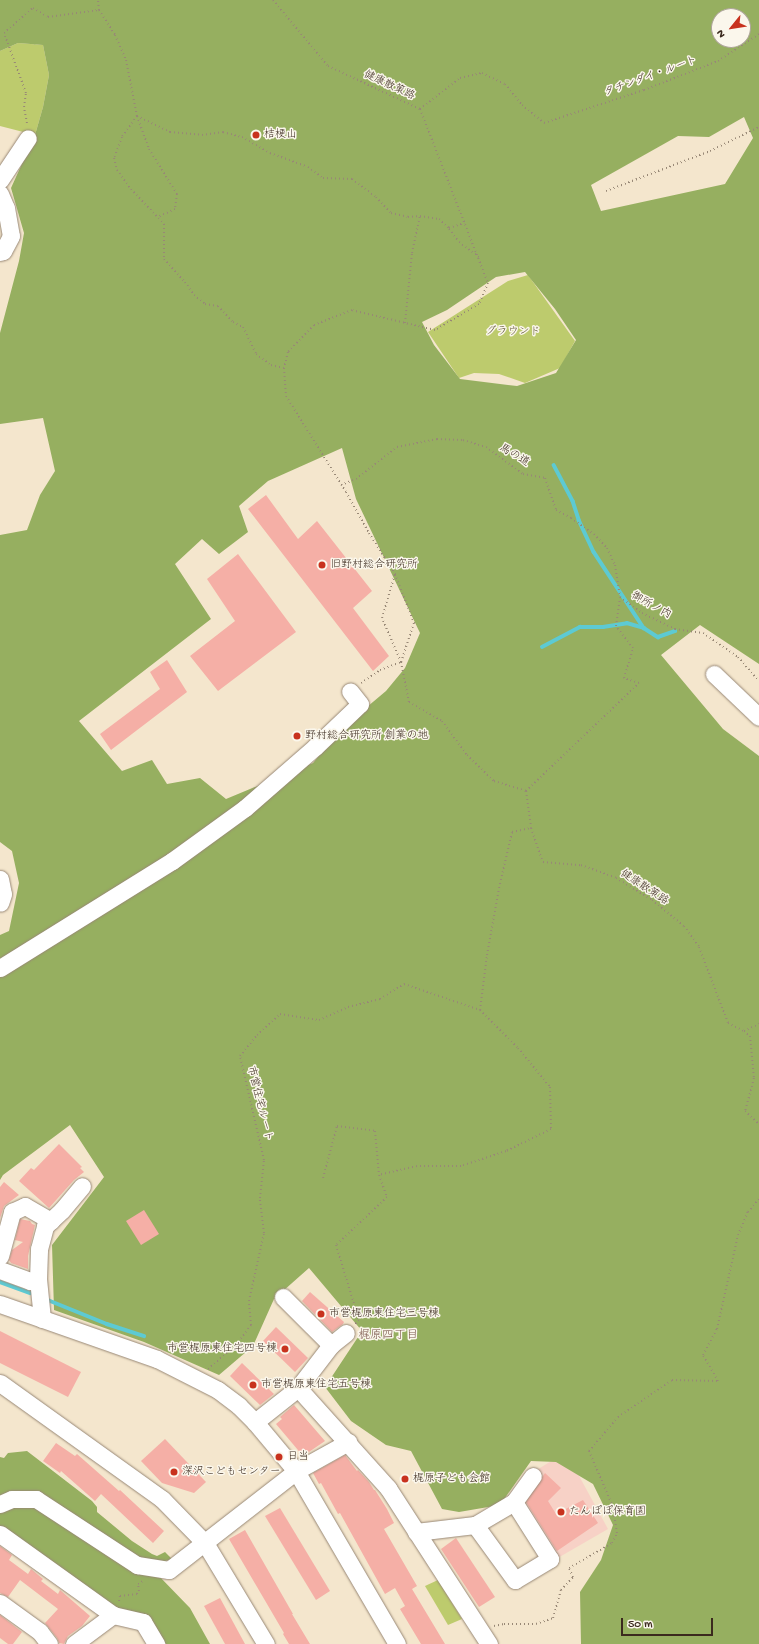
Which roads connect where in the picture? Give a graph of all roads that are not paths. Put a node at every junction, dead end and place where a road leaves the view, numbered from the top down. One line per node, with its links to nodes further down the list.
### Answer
1 (28, 138): 2 (street)
2 (0, 180)
3 (0, 194): 4 (street)
4 (0, 252)
5 (714, 674): 7 (street)
6 (350, 691): 10 (street)
7 (759, 717)
8 (0, 878): 9 (street)
9 (0, 903)
10 (0, 968)
11 (82, 1186): 12 (street)
12 (50, 1221): 13 (street); 15 (street)
13 (0, 1256)
14 (0, 1270): 15 (street)
15 (38, 1279): 18 (street)
16 (283, 1297): 20 (street)
17 (0, 1304): 18 (street)
18 (42, 1319): 23 (street)
19 (346, 1333): 20 (street)
20 (331, 1345): 22 (street)
21 (0, 1383): 32 (street)
22 (298, 1388): 23 (street); 24 (street)
23 (255, 1422): 25 (street)
24 (348, 1442): 25 (street); 30 (street)
25 (296, 1471): 32 (street); 39 (street)
26 (533, 1476): 27 (street)
27 (514, 1502): 29 (street); 29 (street)
28 (0, 1504): 32 (street)
29 (475, 1525): 30 (street)
30 (416, 1532): 40 (street)
31 (0, 1534): 34 (street)
32 (205, 1543): 38 (street)
33 (0, 1603): 35 (street)
34 (113, 1615): 36 (street); 37 (street)
35 (49, 1644)
36 (74, 1644)
37 (156, 1644)
38 (266, 1644)
39 (396, 1644)
40 (489, 1644)

